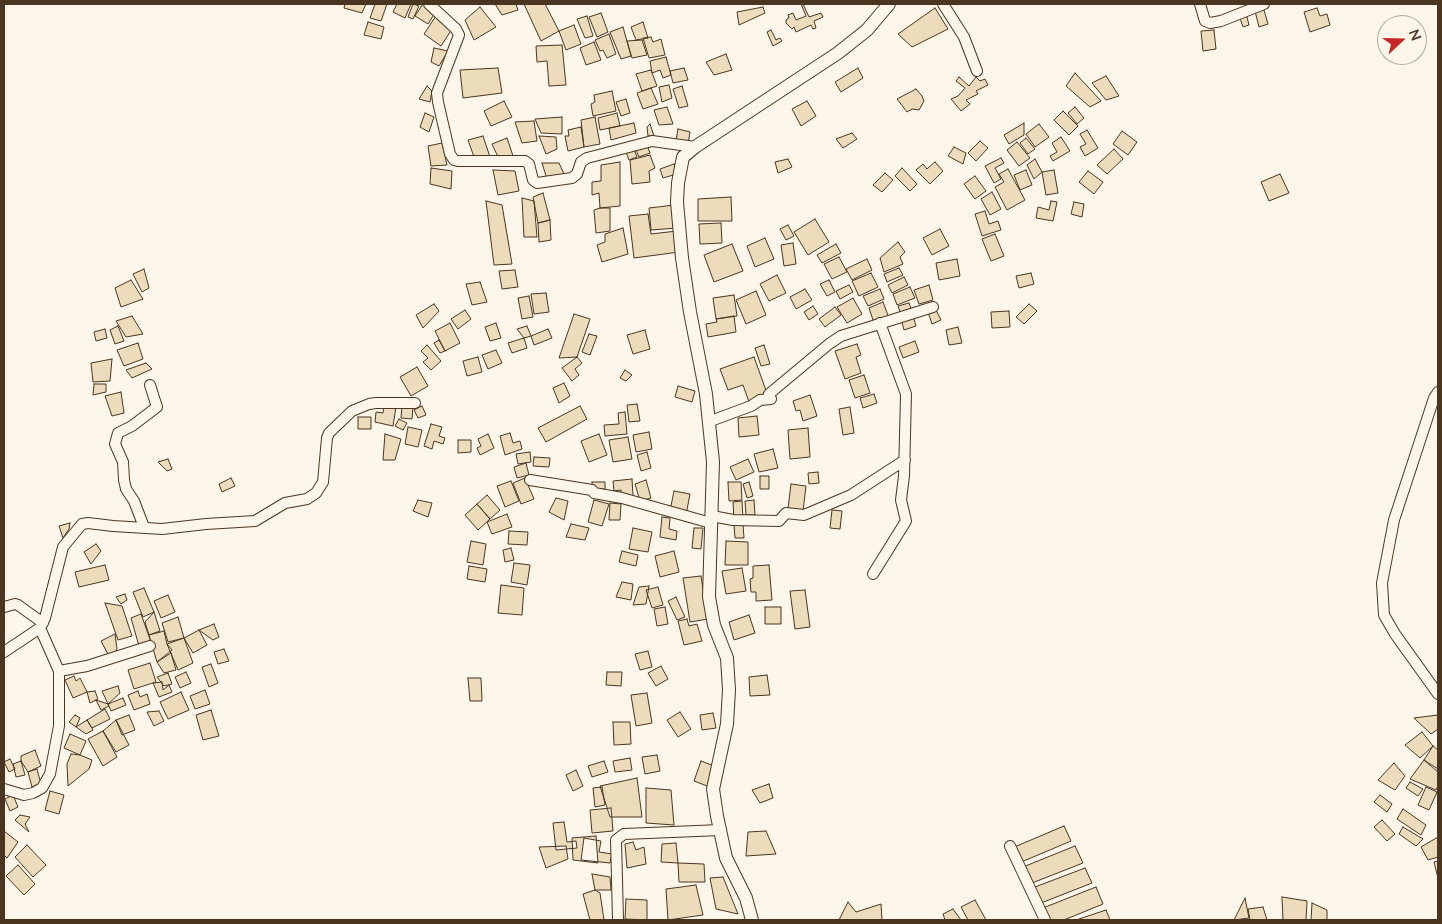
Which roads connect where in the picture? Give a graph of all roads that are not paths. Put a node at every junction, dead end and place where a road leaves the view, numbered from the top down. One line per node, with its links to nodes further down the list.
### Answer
1 (429, 4): 7 (street)
2 (889, 4): 7 (street)
3 (943, 4): 6 (street)
4 (1200, 4): 5 (street)
5 (1264, 4)
6 (977, 71)
7 (695, 147): 13 (street)
8 (933, 307): 9 (street)
9 (880, 323): 13 (street); 14 (street)
10 (150, 385): 17 (street)
11 (1438, 392): 24 (street)
12 (415, 403): 17 (street)
13 (708, 422): 16 (street)
14 (904, 460): 16 (street); 18 (street)
15 (530, 480): 16 (street)
16 (712, 520): 26 (street)
17 (144, 527): 20 (street)
18 (873, 574)
19 (4, 607): 20 (street)
20 (42, 626): 22 (street); 23 (street)
21 (150, 646): 23 (street)
22 (4, 652)
23 (59, 671): 25 (street)
24 (1438, 694)
25 (4, 789)
26 (721, 830): 28 (street); 29 (street)
27 (1010, 846): 30 (street)
28 (618, 920)
29 (752, 920)
30 (1045, 920)

